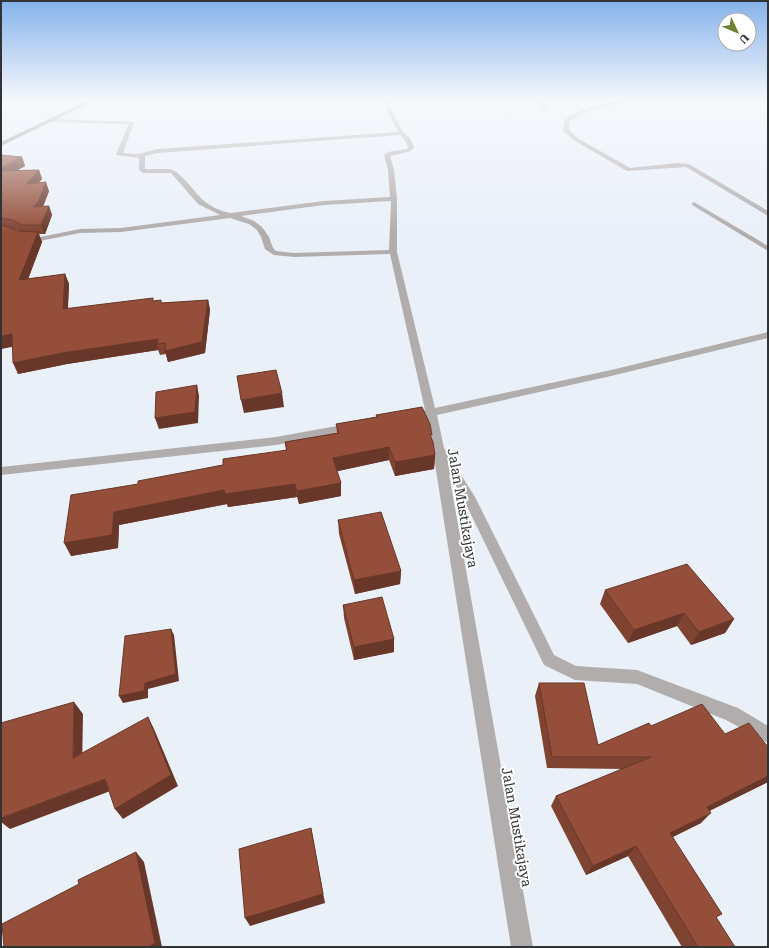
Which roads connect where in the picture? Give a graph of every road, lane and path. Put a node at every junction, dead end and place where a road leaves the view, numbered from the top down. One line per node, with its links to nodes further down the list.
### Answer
1 (123, 144): 5 (street)
2 (249, 144): 5 (street)
3 (410, 144): 6 (street, Jalan Mustikajaya)
4 (584, 144): 8 (street)
5 (140, 155): 9 (street)
6 (394, 199): 9 (street); 12 (street, Jalan Mustikajaya)
7 (694, 204): 11 (street)
8 (768, 214)
9 (234, 215): 10 (street); 12 (street)
10 (1, 230)
11 (768, 249)
12 (393, 252): 14 (street, Jalan Mustikajaya)
13 (768, 335): 14 (street)
14 (431, 412): 15 (street); 17 (street, Jalan Mustikajaya)
15 (416, 415)
16 (362, 426): 18 (street)
17 (438, 445): 19 (street); 20 (street, Jalan Mustikajaya)
18 (1, 471)
19 (768, 735)
20 (522, 947)

